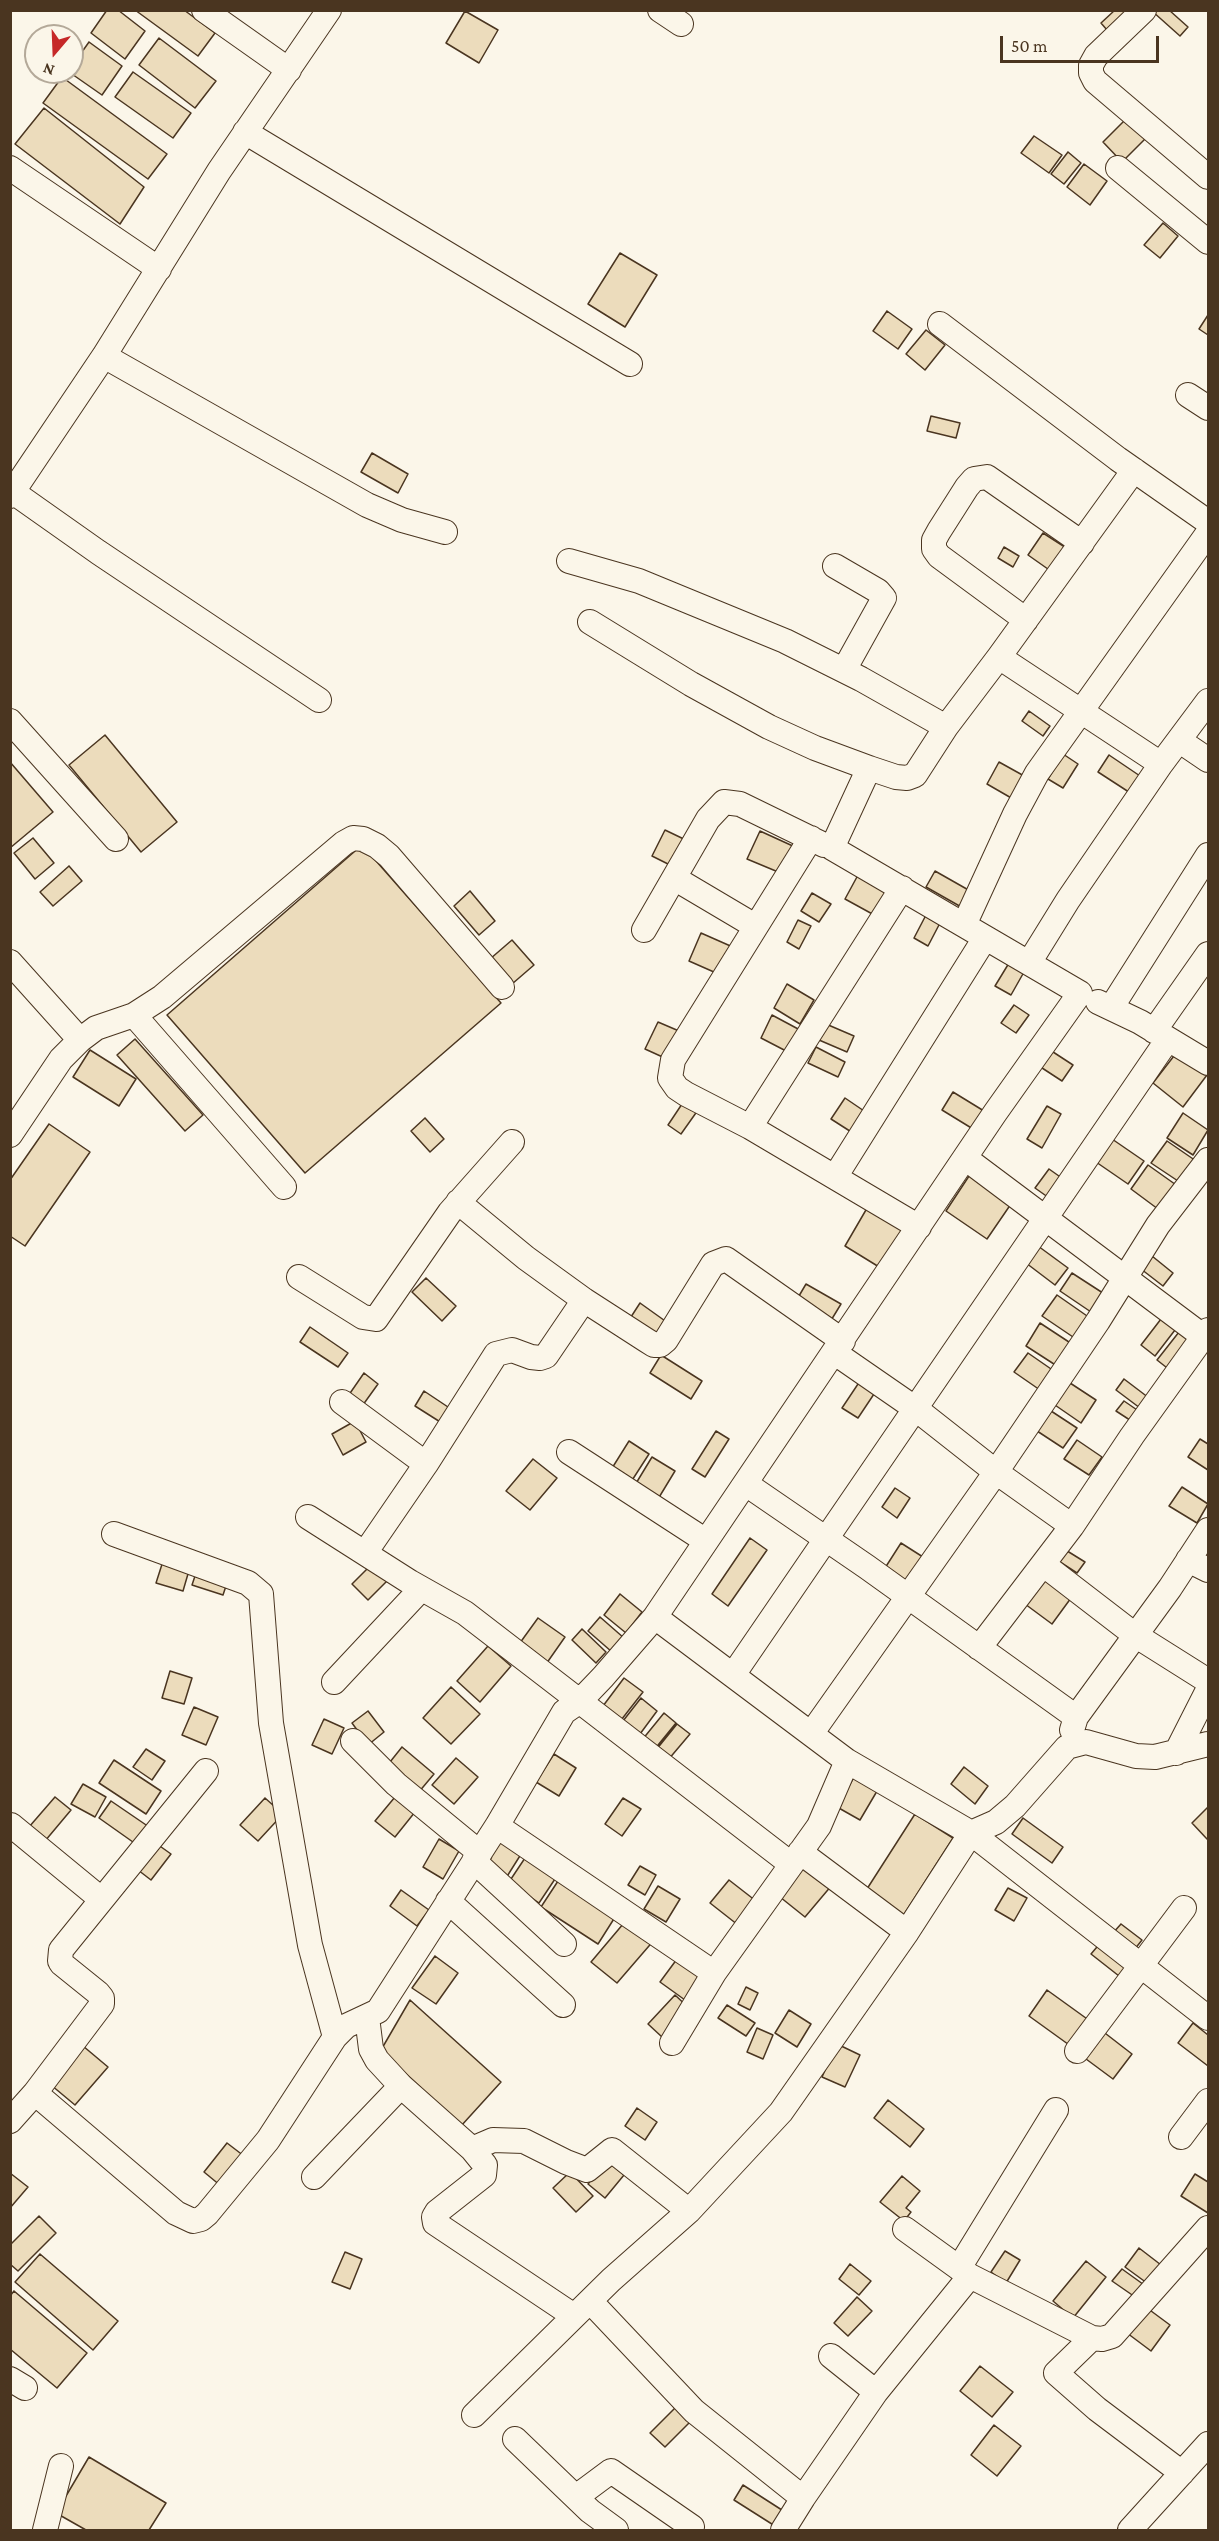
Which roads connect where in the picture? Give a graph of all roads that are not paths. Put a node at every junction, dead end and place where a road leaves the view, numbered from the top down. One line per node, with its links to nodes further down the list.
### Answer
1 (204, 10): 6 (street)
2 (329, 10): 6 (street)
3 (660, 10): 5 (street)
4 (1144, 10): 10 (street)
5 (681, 24)
6 (289, 70): 7 (street)
7 (245, 132): 12 (street); 15 (street)
8 (10, 168): 12 (street)
9 (1118, 168): 11 (street)
10 (1209, 177)
11 (1209, 242)
12 (159, 269): 14 (street)
13 (940, 324): 18 (street)
14 (104, 356): 19 (street); 21 (street)
15 (630, 364)
16 (1188, 395): 17 (street)
17 (1209, 408)
18 (1134, 470): 20 (street); 23 (street)
19 (12, 494): 30 (street)
20 (1209, 522)
21 (445, 532)
22 (1209, 533): 32 (street)
23 (1082, 543): 26 (street); 26 (street)
24 (569, 561): 29 (street)
25 (835, 566): 29 (street)
26 (1026, 620): 28 (street)
27 (590, 622): 38 (street)
28 (999, 657): 32 (street); 34 (street)
29 (844, 670): 34 (street)
30 (319, 700)
31 (1209, 701): 35 (street)
32 (1081, 712): 37 (street); 44 (street)
33 (10, 721): 39 (street)
34 (946, 727): 38 (street)
35 (1180, 741): 36 (street); 37 (street)
36 (1209, 760)
37 (1161, 764): 50 (street)
38 (869, 768): 40 (street)
39 (116, 839)
40 (821, 843): 42 (street); 43 (street); 45 (street)
41 (1209, 855): 53 (street)
42 (674, 878): 45 (street); 46 (street)
43 (902, 888): 44 (street); 58 (street)
44 (964, 925): 47 (street)
45 (755, 926): 58 (street)
46 (644, 930)
47 (985, 938): 50 (street); 63 (street)
48 (1209, 954): 55 (street)
49 (10, 962): 56 (street)
50 (1029, 963): 52 (street)
51 (502, 987): 54 (street)
52 (1080, 993): 53 (street); 61 (street)
53 (1111, 1008): 55 (street)
54 (134, 1015): 56 (street); 64 (street)
55 (1161, 1035): 57 (street); 66 (street)
56 (80, 1040): 59 (street)
57 (1209, 1063)
58 (750, 1127): 63 (street)
59 (10, 1135)
60 (512, 1142): 65 (street)
61 (965, 1158): 66 (street); 67 (street)
62 (1209, 1160): 69 (street)
63 (835, 1177): 67 (street)
64 (284, 1187)
65 (458, 1203): 68 (street); 70 (street)
66 (1044, 1219): 69 (street); 74 (street)
67 (919, 1227): 72 (street)
68 (299, 1277)
69 (1125, 1278): 71 (street); 77 (street)
70 (584, 1300): 72 (street); 76 (street)
71 (1207, 1335): 80 (street)
72 (839, 1347): 74 (street); 78 (street)
73 (342, 1402): 76 (street)
74 (916, 1409): 77 (street); 83 (street)
75 (569, 1452): 84 (street)
76 (426, 1464): 85 (street)
77 (996, 1472): 80 (street); 89 (street)
78 (746, 1484): 83 (street); 84 (street)
79 (308, 1517): 85 (street)
80 (1072, 1526): 86 (street)
81 (1209, 1530): 87 (street)
82 (114, 1534): 120 (street)
83 (828, 1539): 89 (street); 93 (street)
84 (706, 1542): 90 (street)
85 (364, 1553): 88 (street)
86 (1044, 1564): 91 (street); 92 (street)
87 (1198, 1565): 91 (street)
88 (421, 1589): 95 (street); 97 (street)
89 (909, 1597): 92 (street); 99 (street)
90 (655, 1617): 93 (street); 97 (street)
91 (1135, 1635): 94 (street); 98 (street)
92 (979, 1648): 98 (street)
93 (733, 1676): 99 (street)
94 (1209, 1681)
95 (334, 1682)
96 (1209, 1690): 103 (street)
97 (580, 1701): 107 (street); 110 (street)
98 (1076, 1717): 102 (street)
99 (811, 1734): 104 (street)
100 (353, 1741): 109 (street)
101 (1209, 1744): 103 (street)
102 (1067, 1747): 103 (street); 108 (street)
103 (1176, 1753)
104 (848, 1761): 108 (street); 110 (street)
105 (206, 1771): 111 (street)
106 (11, 1825): 111 (street)
107 (497, 1826): 109 (street); 117 (street)
108 (971, 1833): 114 (street); 116 (street)
109 (477, 1857): 112 (street); 115 (street)
110 (796, 1858): 114 (street); 117 (street)
111 (101, 1899): 124 (street)
112 (448, 1901): 118 (street); 120 (street)
113 (1184, 1908): 116 (street)
114 (907, 1932): 131 (street)
115 (564, 1944)
116 (1141, 1964): 119 (street); 122 (street)
117 (714, 1973): 121 (street)
118 (563, 2005)
119 (1209, 2018)
120 (352, 2024): 123 (street); 124 (street)
121 (672, 2043)
122 (1077, 2051)
123 (401, 2086): 129 (street); 130 (street)
124 (35, 2093): 127 (street)
125 (1209, 2101): 128 (street)
126 (1056, 2110): 134 (street)
127 (10, 2121)
128 (1181, 2137)
129 (472, 2149): 131 (street); 135 (street)
130 (314, 2177)
131 (689, 2211): 135 (street)
132 (1209, 2228): 136 (street)
133 (905, 2229): 134 (street)
134 (965, 2272): 136 (street); 138 (street)
135 (582, 2309): 139 (street); 144 (street)
136 (1092, 2338): 141 (street)
137 (831, 2356): 138 (street)
138 (876, 2392): 144 (street)
139 (474, 2415)
140 (515, 2439): 143 (street)
141 (1199, 2460): 149 (street)
142 (62, 2466): 146 (street)
143 (576, 2497): 145 (street); 147 (street)
144 (802, 2498): 148 (street)
145 (692, 2528)
146 (45, 2530)
147 (616, 2530)
148 (783, 2530)
149 (1130, 2530)

